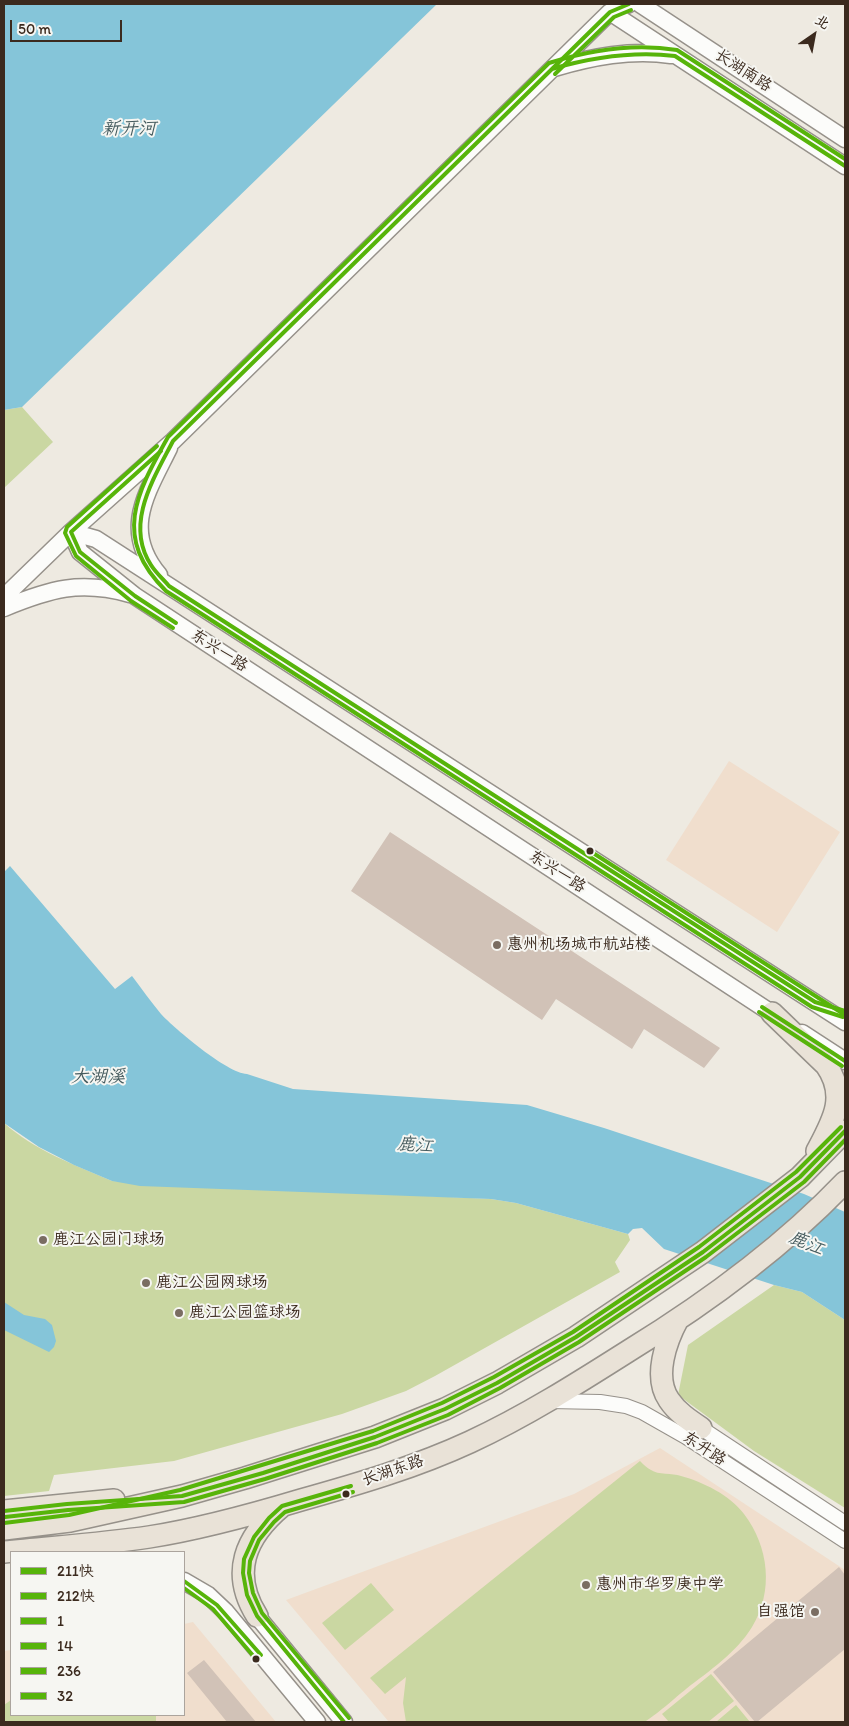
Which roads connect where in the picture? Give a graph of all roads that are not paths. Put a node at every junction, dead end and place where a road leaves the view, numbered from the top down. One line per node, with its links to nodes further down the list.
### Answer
1 (629, 4): 3 (street)
2 (640, 4): 6 (street, 长湖南路)
3 (610, 12): 4 (street, 长湖南路); 5 (street)
4 (675, 56): 5 (street); 7 (street, 长湖南路)
5 (552, 69): 8 (street)
6 (845, 139)
7 (845, 166)
8 (172, 441): 9 (street); 10 (street)
9 (71, 532): 10 (street, 东兴一路); 11 (street, 东兴一路); 12 (street)
10 (169, 586): 14 (street, 东兴一路)
11 (135, 596): 13 (street); 16 (street, 东兴一路)
12 (4, 597)
13 (4, 608)
14 (815, 1002): 15 (street); 17 (street, 东兴一路)
15 (845, 1011)
16 (772, 1013): 18 (street, 东兴一路); 20 (main road)
17 (845, 1022)
18 (845, 1061)
19 (845, 1131): 20 (main road)
20 (800, 1177): 25 (main road)
21 (843, 1185): 22 (main road, 长湖东路)
22 (678, 1319): 23 (main road, 长湖东路); 24 (main road)
23 (546, 1402): 26 (main road, 长湖东路); 30 (street, 东升路)
24 (701, 1428): 28 (street, 东升路)
25 (182, 1496): 27 (main road); 29 (main road)
26 (282, 1506): 31 (main road, 长湖东路); 35 (main road)
27 (4, 1511)
28 (845, 1522)
29 (4, 1529)
30 (845, 1541)
31 (39, 1550): 32 (main road, 长湖东路); 33 (street)
32 (22, 1551)
33 (53, 1551)
34 (185, 1582): 36 (street)
35 (258, 1616): 37 (street)
36 (317, 1722)
37 (344, 1722)

